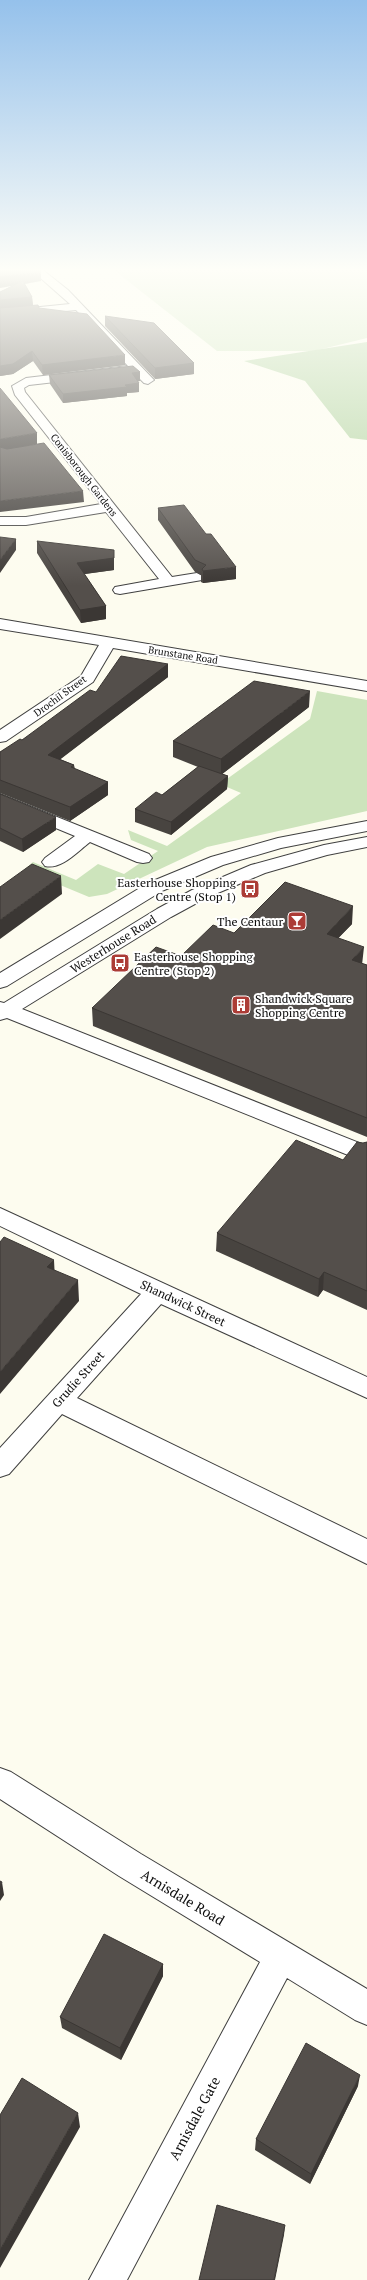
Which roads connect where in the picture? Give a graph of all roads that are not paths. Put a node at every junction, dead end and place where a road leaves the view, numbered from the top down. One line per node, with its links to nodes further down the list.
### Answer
1 (99, 373): 4 (street, Conisborough Gardens)
2 (141, 373): 3 (street)
3 (148, 380)
4 (61, 446): 5 (street); 6 (street, Conisborough Gardens)
5 (46, 449)
6 (109, 507): 7 (street); 9 (street, Conisborough Gardens)
7 (0, 521)
8 (197, 577): 9 (street)
9 (169, 582): 10 (street)
10 (120, 590)
11 (0, 624): 12 (street, Brunstane Road)
12 (108, 643): 13 (street, Brunstane Road); 14 (street, Drochil Street)
13 (367, 686)
14 (0, 737)
15 (0, 799): 17 (street)
16 (367, 826): 21 (street)
17 (88, 835): 19 (street); 20 (street)
18 (367, 842): 22 (street, Westerhouse Road)
19 (143, 858)
20 (51, 862)
21 (0, 982)
22 (2, 1010): 23 (street)
23 (361, 1152)
24 (0, 1216): 25 (street, Shandwick Street)
25 (157, 1292): 26 (street, Shandwick Street); 27 (street, Grudie Street)
26 (367, 1388)
27 (59, 1401): 28 (street, Grudie Street); 29 (street)
28 (0, 1466)
29 (367, 1552)
30 (0, 1782): 31 (street, Arnisdale Road)
31 (281, 1956): 32 (street, Arnisdale Road); 33 (street, Arnisdale Gate)
32 (367, 2008)
33 (107, 2280)

